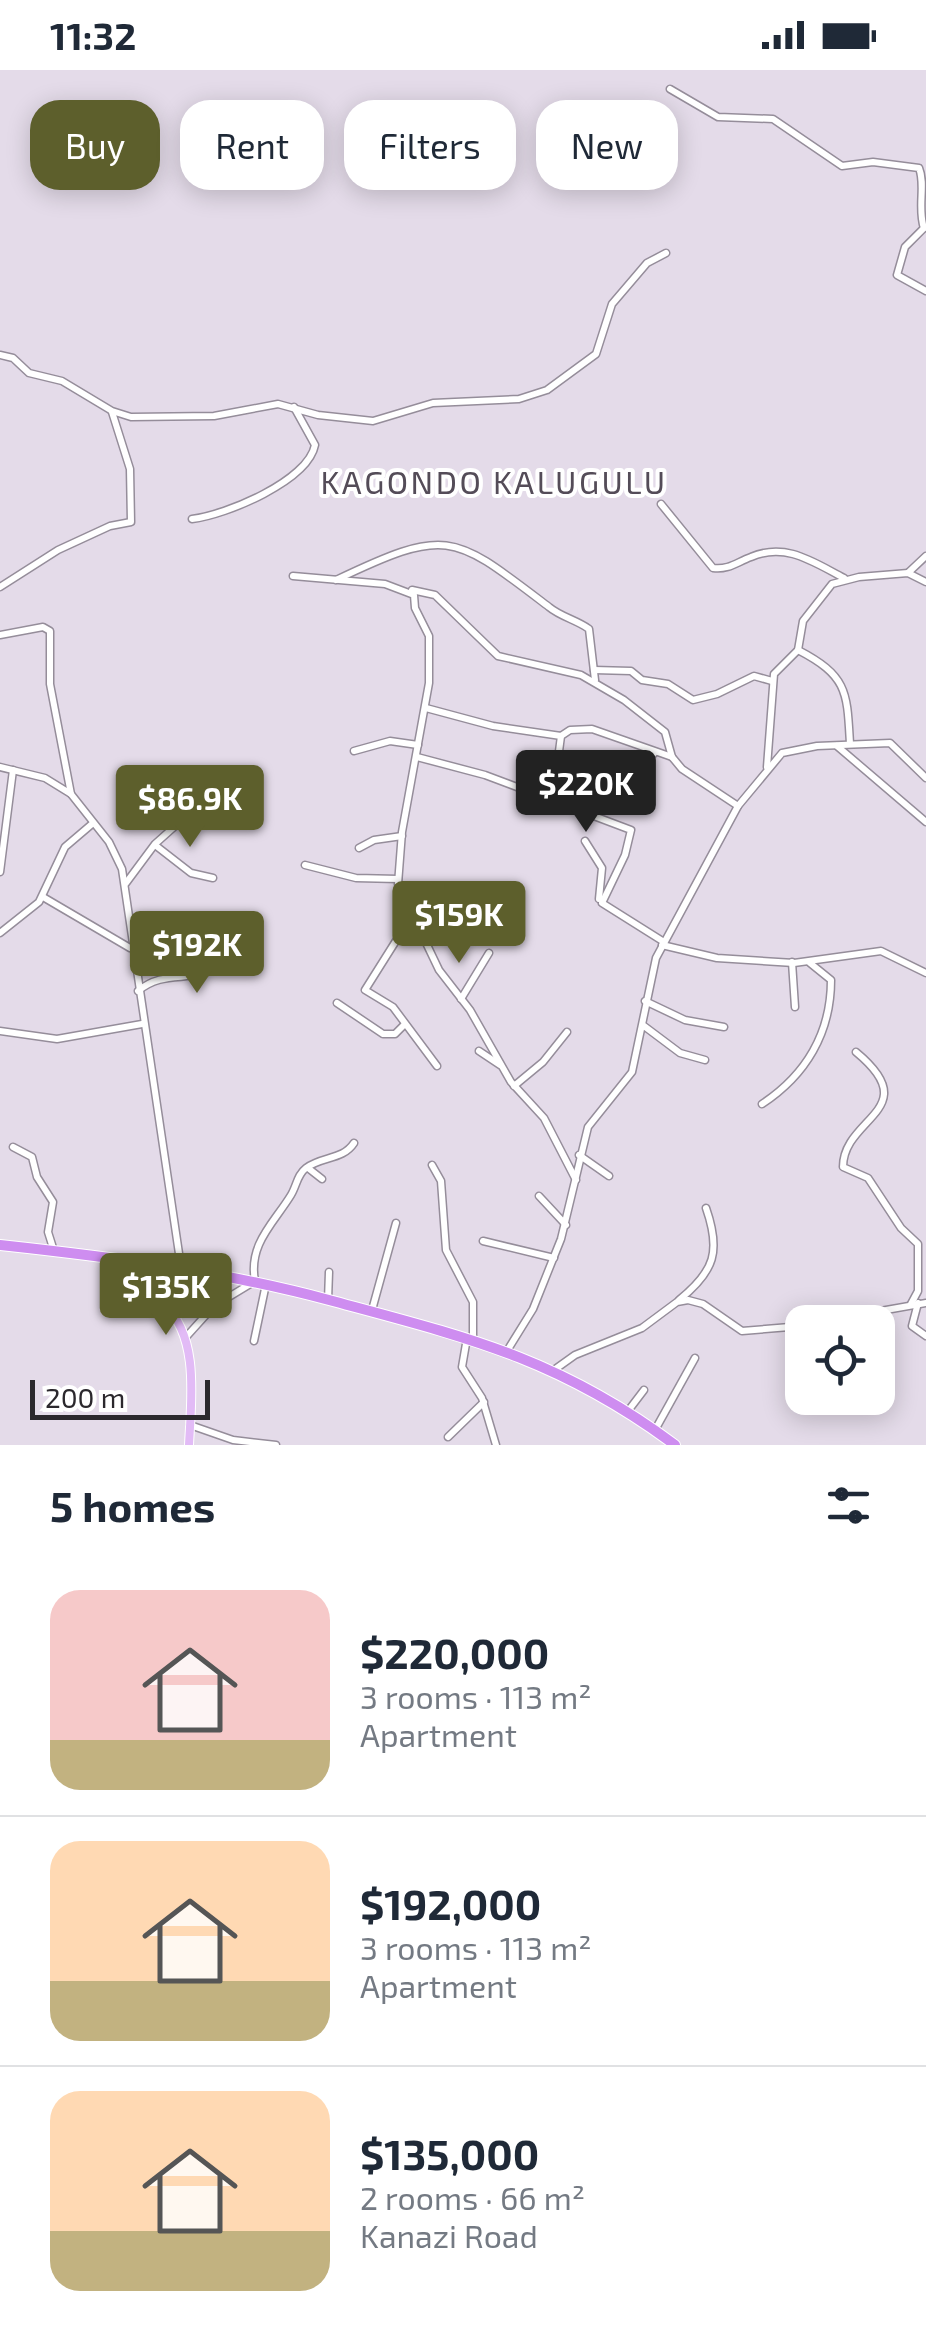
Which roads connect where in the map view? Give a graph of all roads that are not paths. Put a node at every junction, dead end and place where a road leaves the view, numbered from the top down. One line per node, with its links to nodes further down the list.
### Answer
1 (670, 89): 2 (street)
2 (925, 227): 4 (street)
3 (666, 253): 6 (street)
4 (926, 291)
5 (0, 355): 7 (street)
6 (293, 406): 7 (street); 9 (street)
7 (112, 411): 16 (street)
8 (661, 504): 13 (street)
9 (192, 519)
10 (926, 556): 11 (street)
11 (908, 573): 13 (street); 15 (street)
12 (293, 576): 14 (street)
13 (846, 578): 19 (street)
14 (335, 581): 17 (street); 20 (street)
15 (926, 582)
16 (0, 587)
17 (411, 590): 21 (street); 23 (street)
18 (0, 635): 39 (street)
19 (798, 650): 22 (street); 25 (street)
20 (594, 670): 21 (street); 22 (street)
21 (595, 681): 31 (street)
22 (772, 681): 34 (street)
23 (426, 708): 24 (street); 26 (street)
24 (561, 736): 29 (street); 32 (street)
25 (850, 744): 27 (street); 38 (street)
26 (418, 745): 28 (street); 30 (street)
27 (836, 745): 34 (street); 41 (street)
28 (354, 751)
29 (655, 752): 31 (street); 36 (street)
30 (417, 757): 43 (street); 53 (street)
31 (672, 757): 40 (street)
32 (558, 759)
33 (0, 767): 35 (street)
34 (767, 768): 40 (street)
35 (12, 770): 39 (street); 48 (street)
36 (616, 773)
37 (231, 776): 45 (street)
38 (926, 778)
39 (71, 794): 42 (street)
40 (738, 806): 56 (street)
41 (926, 822)
42 (92, 824): 51 (street); 52 (street)
43 (402, 836): 46 (street); 50 (street)
44 (585, 841): 53 (street)
45 (155, 844): 49 (street); 51 (street)
46 (359, 848)
47 (306, 865): 50 (street)
48 (0, 872)
49 (214, 878)
50 (398, 879): 54 (street)
51 (126, 883): 57 (street)
52 (43, 896): 55 (street); 57 (street)
53 (602, 903): 56 (street)
54 (414, 923): 64 (street); 69 (street)
55 (0, 933)
56 (663, 944): 60 (street); 65 (street)
57 (130, 948): 63 (street)
58 (489, 953): 64 (street)
59 (229, 959): 63 (street)
60 (792, 962): 61 (street); 67 (street)
61 (808, 962): 62 (street); 80 (street)
62 (926, 974)
63 (137, 992): 68 (street)
64 (460, 999): 77 (street)
65 (645, 1001): 70 (street); 71 (street)
66 (337, 1003): 69 (street)
67 (795, 1007)
68 (142, 1024): 72 (street); 99 (street)
69 (406, 1024): 78 (street)
70 (643, 1025): 76 (street); 83 (street)
71 (724, 1026)
72 (0, 1030)
73 (567, 1032): 79 (street)
74 (479, 1051): 77 (street)
75 (856, 1052): 95 (street)
76 (705, 1060)
77 (501, 1065): 79 (street)
78 (437, 1066)
79 (514, 1086): 88 (street)
80 (762, 1104)
81 (354, 1143): 85 (street)
82 (12, 1147): 96 (street)
83 (579, 1155): 86 (street); 88 (street)
84 (432, 1166): 109 (street)
85 (306, 1168): 87 (street); 101 (street)
86 (608, 1176)
87 (322, 1178)
88 (576, 1181): 92 (street)
89 (539, 1196): 92 (street)
90 (706, 1208): 103 (street)
91 (396, 1223): 105 (street)
92 (566, 1225): 98 (street)
93 (483, 1241): 98 (street)
94 (0, 1246): 96 (highway)
95 (923, 1248): 104 (street)
96 (54, 1251): 97 (highway)
97 (99, 1255): 99 (highway); 108 (main road)
98 (554, 1258): 111 (street)
99 (182, 1268): 101 (highway)
100 (329, 1272): 102 (street)
101 (260, 1282): 102 (highway); 108 (street); 110 (street)
102 (328, 1300): 105 (highway)
103 (677, 1302): 106 (street); 113 (street)
104 (918, 1304): 107 (street)
105 (372, 1310): 109 (highway)
106 (785, 1327)
107 (926, 1336)
108 (186, 1338): 117 (main road)
109 (470, 1338): 111 (highway); 115 (street)
110 (254, 1341)
111 (507, 1350): 113 (highway)
112 (695, 1358): 118 (street)
113 (554, 1370): 116 (highway)
114 (644, 1390): 116 (street)
115 (484, 1402): 119 (street); 120 (street)
116 (628, 1411): 118 (highway)
117 (190, 1425): 121 (main road); 122 (street)
118 (655, 1430): 124 (highway)
119 (448, 1437)
120 (496, 1444)
121 (189, 1445)
122 (260, 1445): 123 (street)
123 (276, 1445)
124 (676, 1445)

